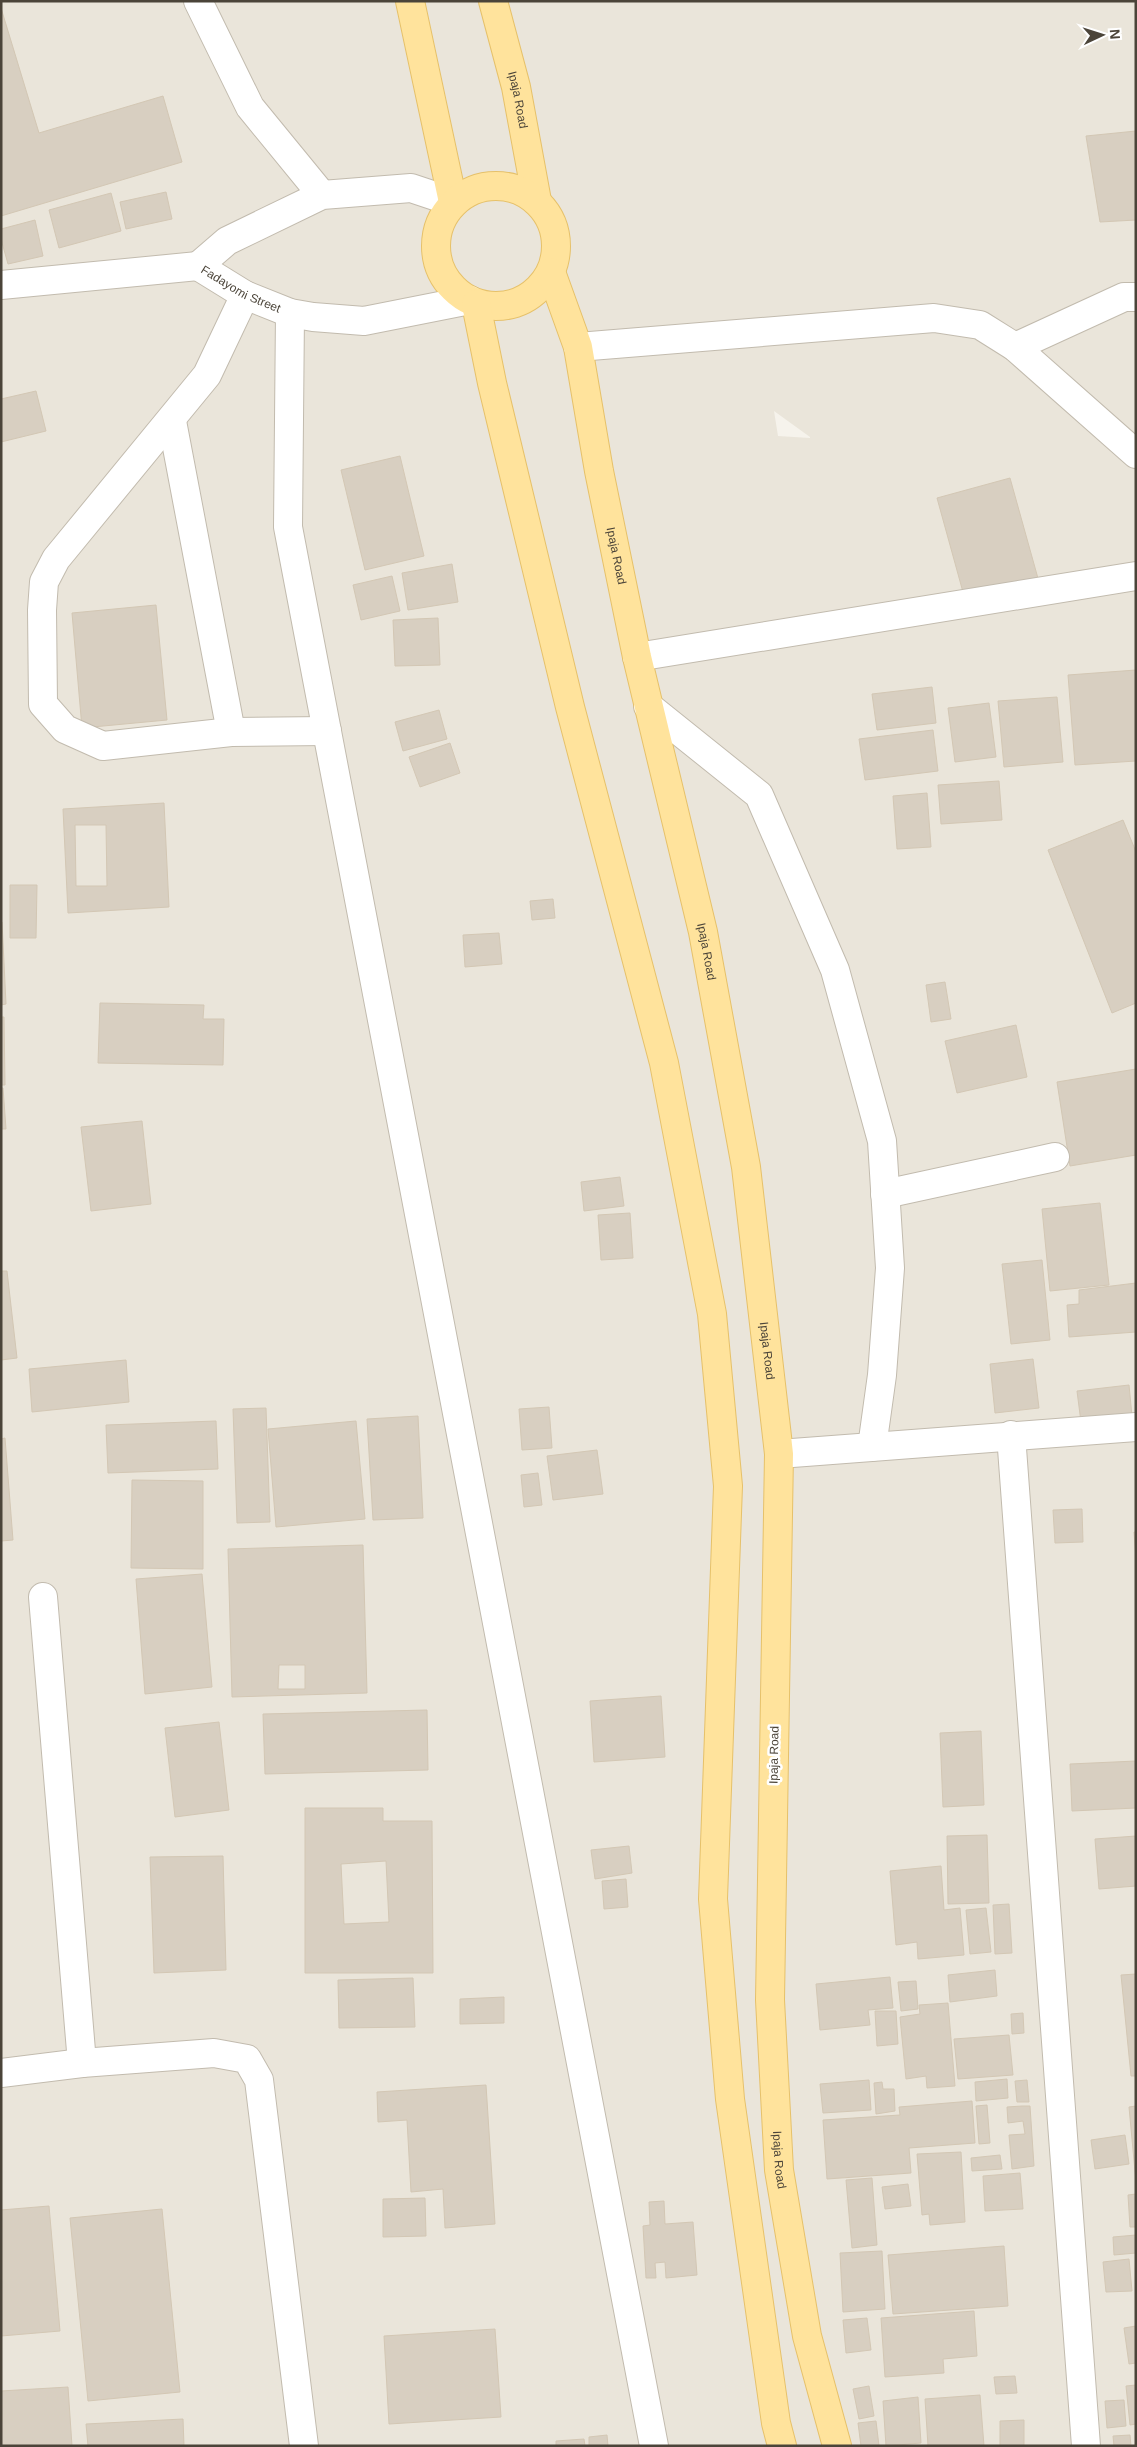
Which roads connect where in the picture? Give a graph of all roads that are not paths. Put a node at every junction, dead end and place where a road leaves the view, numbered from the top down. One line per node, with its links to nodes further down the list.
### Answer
1 (198, 1): 4 (street)
2 (410, 1): 5 (main road)
3 (493, 1): 6 (main road, Ipaja Road)
4 (322, 196): 5 (street, Fadayomi Street); 7 (street, Fadayomi Street)
5 (453, 202): 6 (main road); 12 (main road)
6 (537, 202): 8 (main road)
7 (198, 266): 9 (street); 10 (street, Fadayomi Street)
8 (551, 272): 12 (main road); 14 (main road, Ipaja Road)
9 (1, 285)
10 (245, 295): 13 (street, Fadayomi Street); 16 (street)
11 (1136, 297): 15 (street)
12 (473, 302): 13 (street, Fadayomi Street); 34 (main road)
13 (290, 313): 21 (street)
14 (578, 347): 15 (street); 19 (main road, Ipaja Road)
15 (1015, 347): 17 (street)
16 (172, 420): 22 (street); 22 (street)
17 (1136, 454)
18 (1136, 576): 19 (street)
19 (637, 657): 20 (main road, Ipaja Road)
20 (648, 706): 24 (street); 28 (main road, Ipaja Road)
21 (327, 731): 22 (street); 33 (street)
22 (231, 732)
23 (1055, 1157): 24 (street)
24 (885, 1194): 27 (street)
25 (1136, 1427): 26 (street)
26 (1011, 1435): 27 (street); 36 (street)
27 (872, 1447): 28 (street)
28 (779, 1454): 35 (main road, Ipaja Road)
29 (42, 1597): 30 (street)
30 (82, 2063): 31 (street); 32 (street)
31 (1, 2073)
32 (304, 2446)
33 (654, 2446)
34 (782, 2446)
35 (837, 2446)
36 (1086, 2446)

